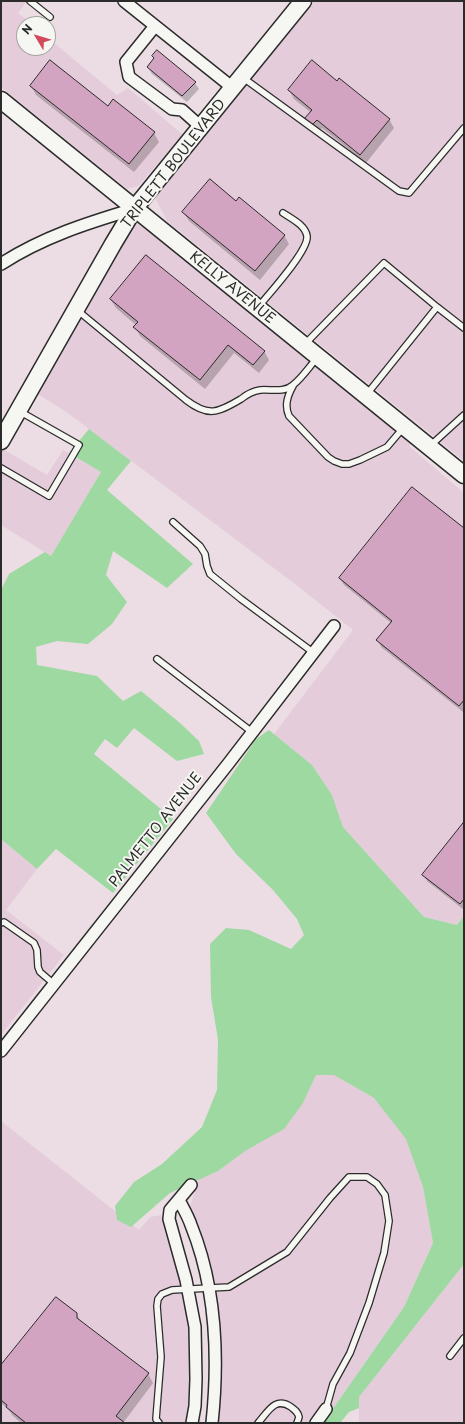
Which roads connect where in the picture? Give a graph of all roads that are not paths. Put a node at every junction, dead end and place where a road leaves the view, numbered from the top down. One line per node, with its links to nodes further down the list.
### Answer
1 (30, 1): 4 (lane)
2 (124, 1): 5 (street)
3 (303, 1): 6 (main road, TRIPLETT BOULEVARD)
4 (49, 16)
5 (155, 26): 6 (street); 8 (street)
6 (237, 83): 8 (main road, TRIPLETT BOULEVARD); 9 (lane)
7 (1, 100): 10 (main road, KELLY AVENUE)
8 (201, 127): 10 (main road, TRIPLETT BOULEVARD)
9 (464, 128)
10 (134, 209): 12 (street); 14 (main road, KELLY AVENUE); 15 (main road, TRIPLETT BOULEVARD)
11 (283, 213): 14 (lane)
12 (1, 264)
13 (437, 307): 16 (lane); 17 (lane); 20 (lane)
14 (258, 308): 17 (main road, KELLY AVENUE)
15 (76, 310): 19 (lane); 21 (main road, TRIPLETT BOULEVARD)
16 (464, 328)
17 (304, 346): 18 (main road, KELLY AVENUE)
18 (318, 357): 19 (lane); 20 (main road, KELLY AVENUE)
19 (293, 386): 23 (lane)
20 (365, 396): 23 (main road, KELLY AVENUE)
21 (18, 411): 24 (main road, TRIPLETT BOULEVARD); 26 (lane)
22 (464, 415): 25 (lane)
23 (404, 427): 25 (main road, KELLY AVENUE)
24 (1, 441)
25 (429, 447): 27 (main road, KELLY AVENUE)
26 (1, 468)
27 (464, 475)
28 (173, 522): 30 (lane)
29 (334, 626): 30 (street, PALMETTO AVENUE)
30 (314, 654): 32 (street, PALMETTO AVENUE)
31 (157, 659): 32 (lane)
32 (252, 732): 34 (street, PALMETTO AVENUE)
33 (1, 923): 34 (lane)
34 (54, 984): 35 (street, PALMETTO AVENUE)
35 (2, 1047)
36 (191, 1185): 37 (street)
37 (179, 1200): 38 (street); 39 (street)
38 (209, 1288): 39 (lane); 42 (lane); 45 (street)
39 (188, 1289): 43 (lane); 44 (street)
40 (464, 1338): 41 (lane)
41 (450, 1356)
42 (326, 1409): 48 (street)
43 (158, 1423)
44 (192, 1423)
45 (212, 1423)
46 (258, 1423): 47 (lane)
47 (297, 1423)
48 (316, 1423)

